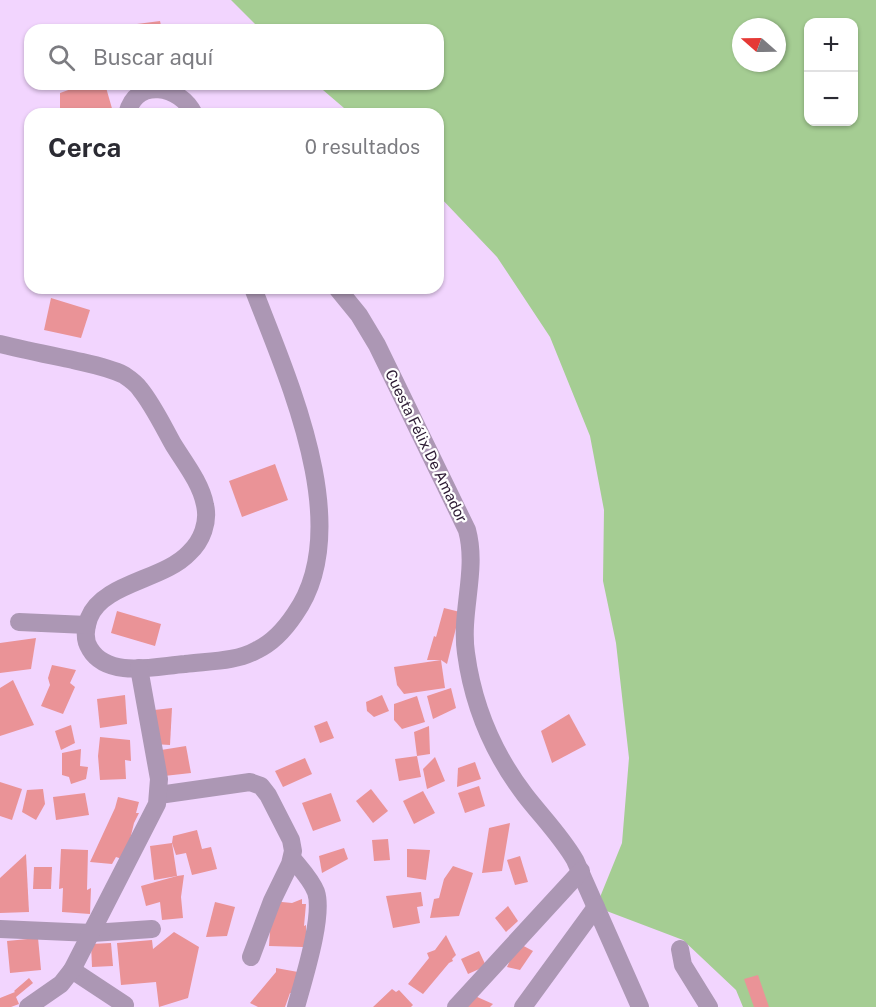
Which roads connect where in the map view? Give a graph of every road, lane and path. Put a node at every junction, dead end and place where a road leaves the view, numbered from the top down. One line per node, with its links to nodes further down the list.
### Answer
1 (154, 90): 3 (street)
2 (162, 90): 4 (street)
3 (130, 108)
4 (190, 108)
5 (255, 294): 10 (street)
6 (342, 294): 13 (street, Cuesta Félix De Amador)
7 (0, 344): 9 (street)
8 (19, 622): 9 (street)
9 (87, 625): 10 (street)
10 (139, 668): 11 (street)
11 (159, 795): 12 (street); 17 (street)
12 (292, 858): 19 (street); 23 (street)
13 (581, 871): 14 (street, Cuesta Félix De Amador); 24 (street)
14 (597, 907): 25 (street); 26 (street, Cuesta Félix De Amador)
15 (0, 929): 17 (street)
16 (152, 929): 17 (street)
17 (92, 933): 20 (street)
18 (680, 950): 27 (street)
19 (251, 957)
20 (72, 970): 21 (street); 22 (street)
21 (125, 1005)
22 (28, 1007)
23 (297, 1007)
24 (456, 1007)
25 (523, 1007)
26 (640, 1007)
27 (709, 1007)

